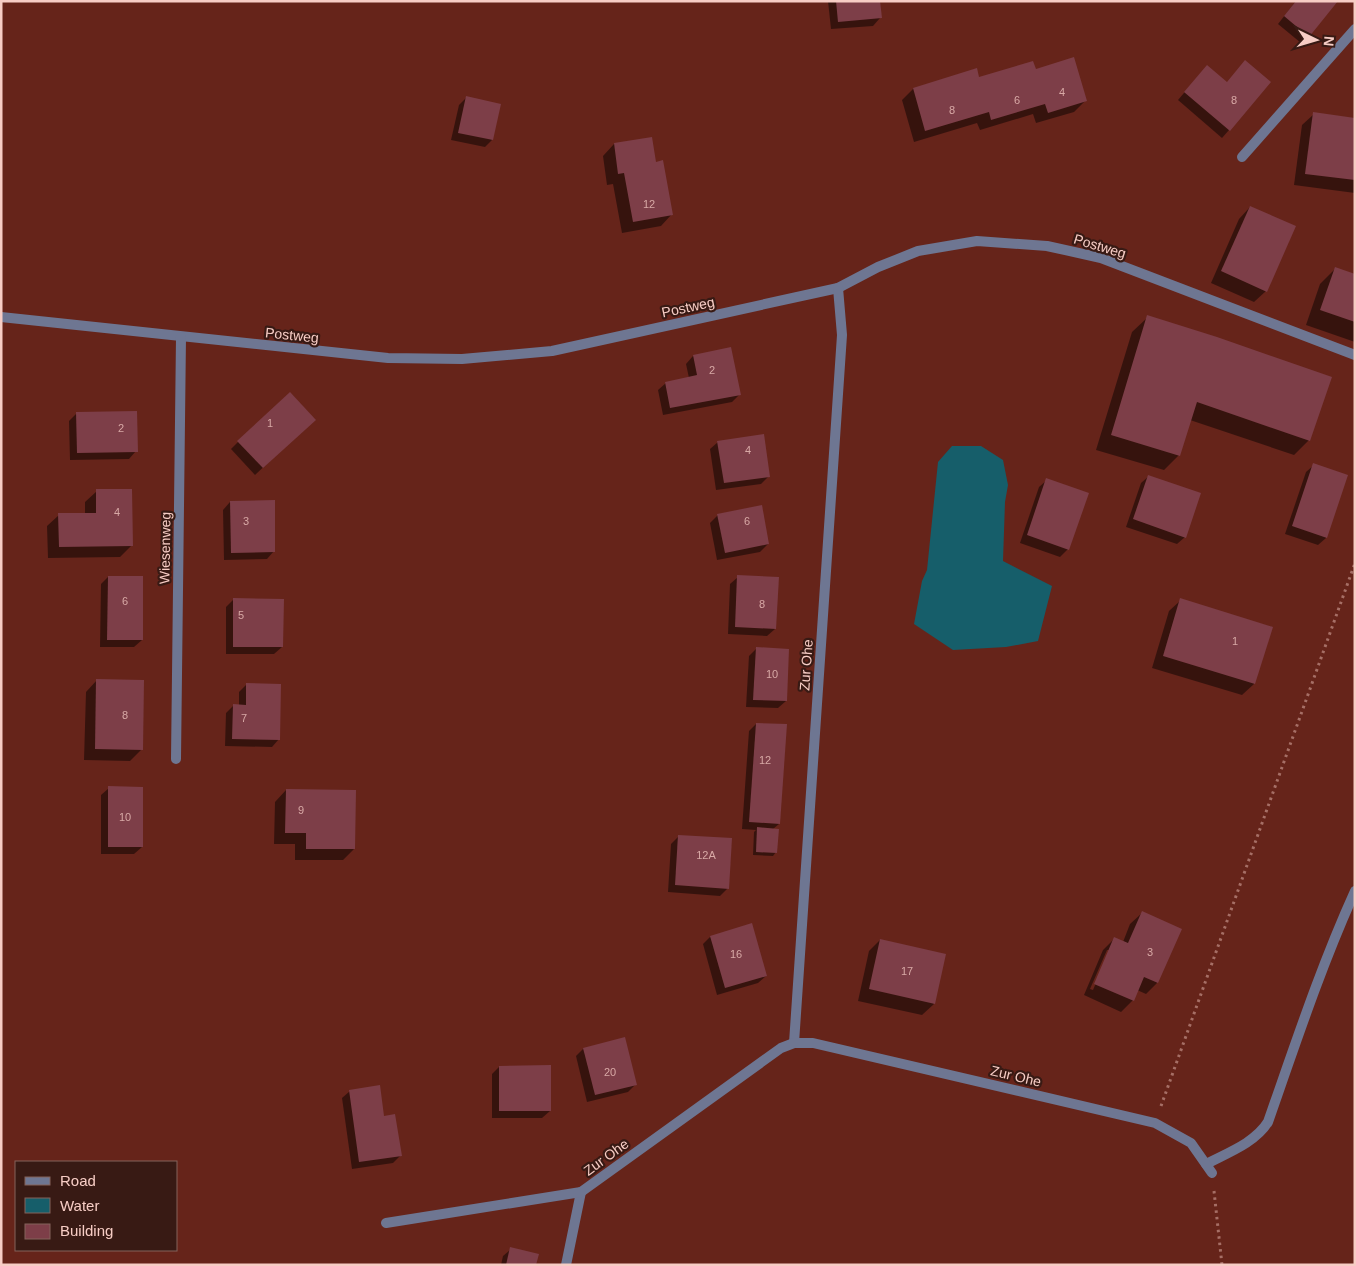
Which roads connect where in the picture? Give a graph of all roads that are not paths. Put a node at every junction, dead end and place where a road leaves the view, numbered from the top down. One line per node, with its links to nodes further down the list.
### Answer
1 (1355, 29): 2 (street)
2 (1242, 158)
3 (838, 288): 5 (street, Postweg); 6 (street, Postweg); 9 (street, Zur Ohe)
4 (1, 317): 5 (street, Postweg)
5 (181, 337): 7 (street, Wiesenweg)
6 (1355, 356)
7 (176, 759)
8 (1355, 892): 9 (street, Zur Ohe)
9 (794, 1043): 10 (street, Zur Ohe)
10 (581, 1192): 11 (street, Zur Ohe); 12 (street, Zur Ohe)
11 (386, 1223)
12 (566, 1265)

